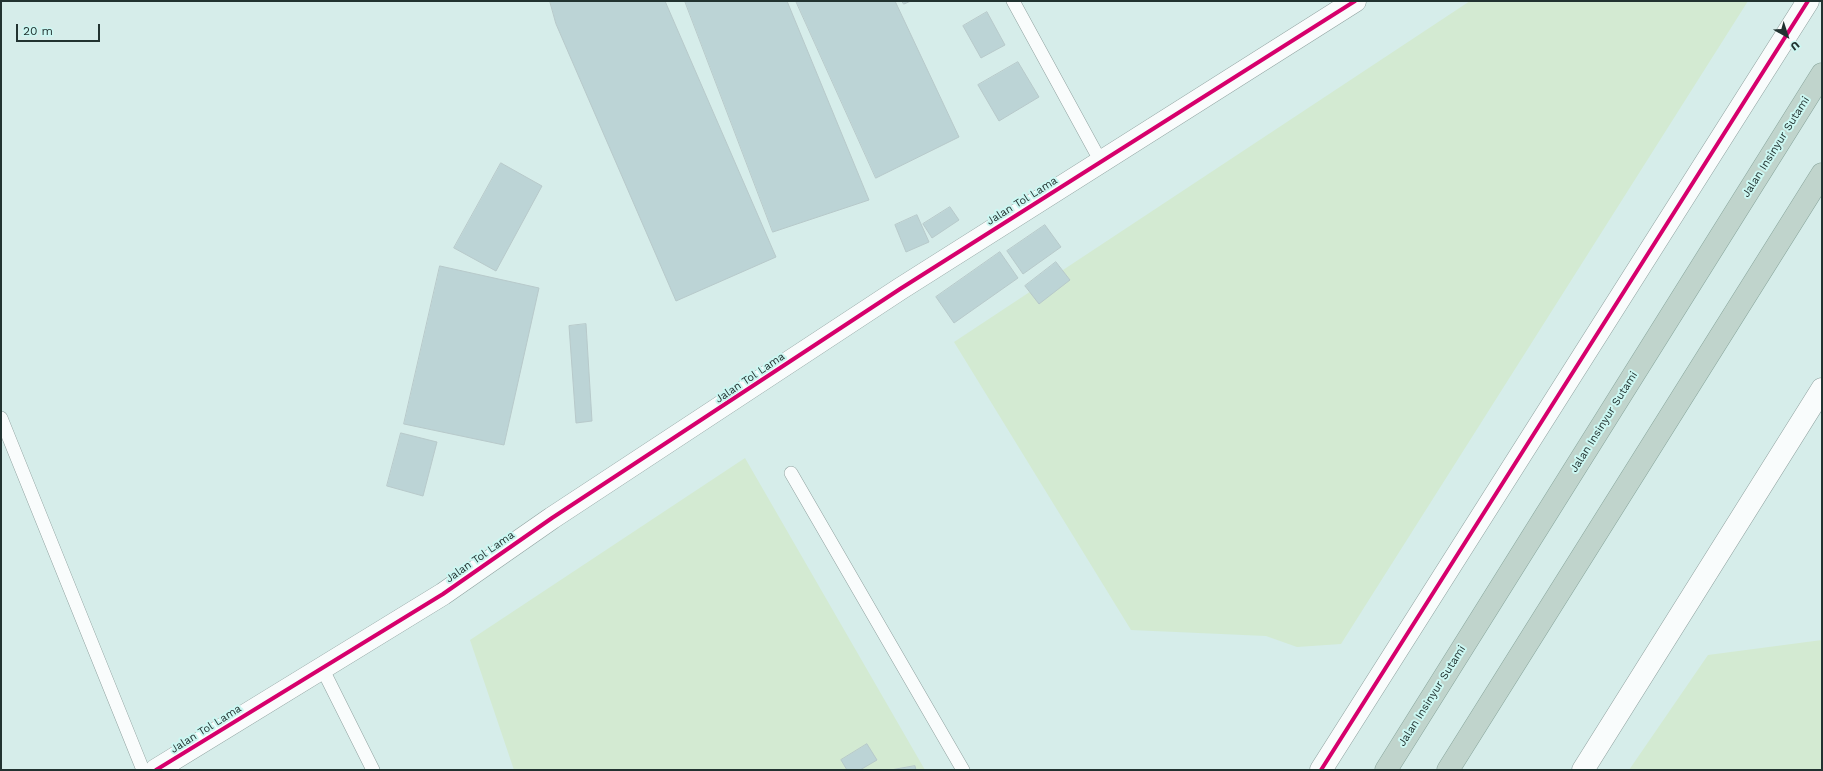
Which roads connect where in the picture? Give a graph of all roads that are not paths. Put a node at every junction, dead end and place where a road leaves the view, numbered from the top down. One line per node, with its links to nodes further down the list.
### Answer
1 (1013, 1): 5 (lane)
2 (1355, 1): 5 (street, Jalan Tol Lama)
3 (1808, 1): 15 (street)
4 (1822, 74): 16 (highway, Jalan Insinyur Sutami)
5 (1101, 162): 10 (street, Jalan Tol Lama)
6 (1822, 174): 17 (highway)
7 (1822, 389): 18 (street)
8 (1, 418): 11 (lane)
9 (791, 473): 14 (lane)
10 (322, 668): 12 (street, Jalan Tol Lama); 13 (lane)
11 (143, 770)
12 (156, 770)
13 (373, 770)
14 (963, 770)
15 (1321, 770)
16 (1386, 770)
17 (1448, 770)
18 (1583, 770)

